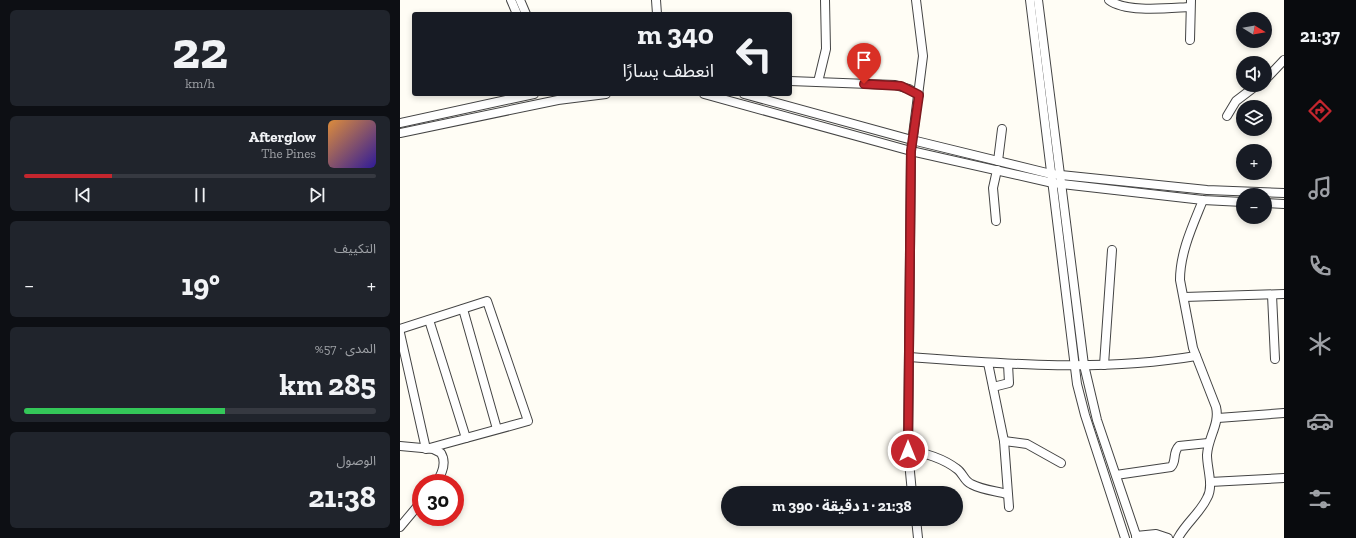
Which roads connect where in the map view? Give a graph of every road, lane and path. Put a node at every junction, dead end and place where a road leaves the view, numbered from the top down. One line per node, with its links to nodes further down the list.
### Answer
1 (511, 0): 10 (street)
2 (520, 0): 11 (street)
3 (656, 0): 12 (street)
4 (824, 0): 17 (street)
5 (1030, 0): 33 (street)
6 (1038, 0): 34 (street)
7 (1110, 0): 9 (street)
8 (917, 1): 19 (street)
9 (1190, 4): 13 (street)
10 (516, 12)
11 (525, 12)
12 (657, 12)
13 (1190, 40)
14 (1284, 60): 15 (street)
15 (1272, 73)
16 (792, 81): 17 (street)
17 (818, 82): 19 (street)
18 (1248, 92): 25 (street)
19 (919, 95): 29 (street)
20 (525, 96): 26 (street)
21 (576, 96): 24 (street)
22 (711, 96): 30 (street)
23 (751, 96): 29 (street)
24 (561, 97): 28 (street)
25 (1227, 116)
26 (400, 123)
27 (1002, 129): 31 (street)
28 (400, 133)
29 (912, 140): 30 (street); 31 (street)
30 (911, 151): 32 (street); 51 (street)
31 (998, 161): 33 (street)
32 (997, 170): 35 (street); 41 (street)
33 (1051, 174): 34 (street); 35 (street)
34 (1060, 175): 35 (street); 36 (street)
35 (1057, 184): 37 (street); 56 (street); 57 (street)
36 (1284, 193)
37 (1203, 200): 38 (street); 45 (street)
38 (1236, 202)
39 (1272, 203): 40 (street)
40 (1284, 204)
41 (996, 222)
42 (1112, 250): 55 (street)
43 (1284, 294): 44 (street)
44 (1272, 295): 45 (street); 52 (street)
45 (1184, 297): 50 (street)
46 (463, 309): 47 (street); 61 (street); 61 (street)
47 (429, 320): 48 (street); 62 (street)
48 (400, 329)
49 (400, 333): 66 (street)
50 (1196, 356): 55 (street); 60 (street)
51 (909, 357): 53 (street); 67 (street)
52 (1275, 359)
53 (988, 363): 54 (street); 58 (street)
54 (1008, 364): 56 (street); 58 (street)
55 (1104, 364): 57 (street)
56 (1074, 365): 57 (street); 81 (street)
57 (1084, 365): 70 (street)
58 (993, 387): 63 (street)
59 (1284, 413): 60 (street)
60 (1218, 418): 64 (street)
61 (497, 429): 62 (street)
62 (466, 438): 66 (street)
63 (1004, 441): 68 (street); 74 (street)
64 (1208, 443): 70 (street); 72 (street)
65 (400, 446): 66 (street)
66 (426, 449): 69 (street)
67 (908, 451): 73 (street); 74 (street)
68 (1061, 463)
69 (441, 474)
70 (1116, 475): 79 (street)
71 (1284, 478): 72 (street)
72 (1210, 482): 83 (street)
73 (911, 486)
74 (1007, 494): 75 (street)
75 (1008, 507)
76 (412, 513): 78 (street)
77 (917, 526): 80 (street)
78 (400, 527)
79 (1137, 537): 82 (street)
80 (918, 538)
81 (1125, 538)
82 (1168, 538)
83 (1178, 538)

